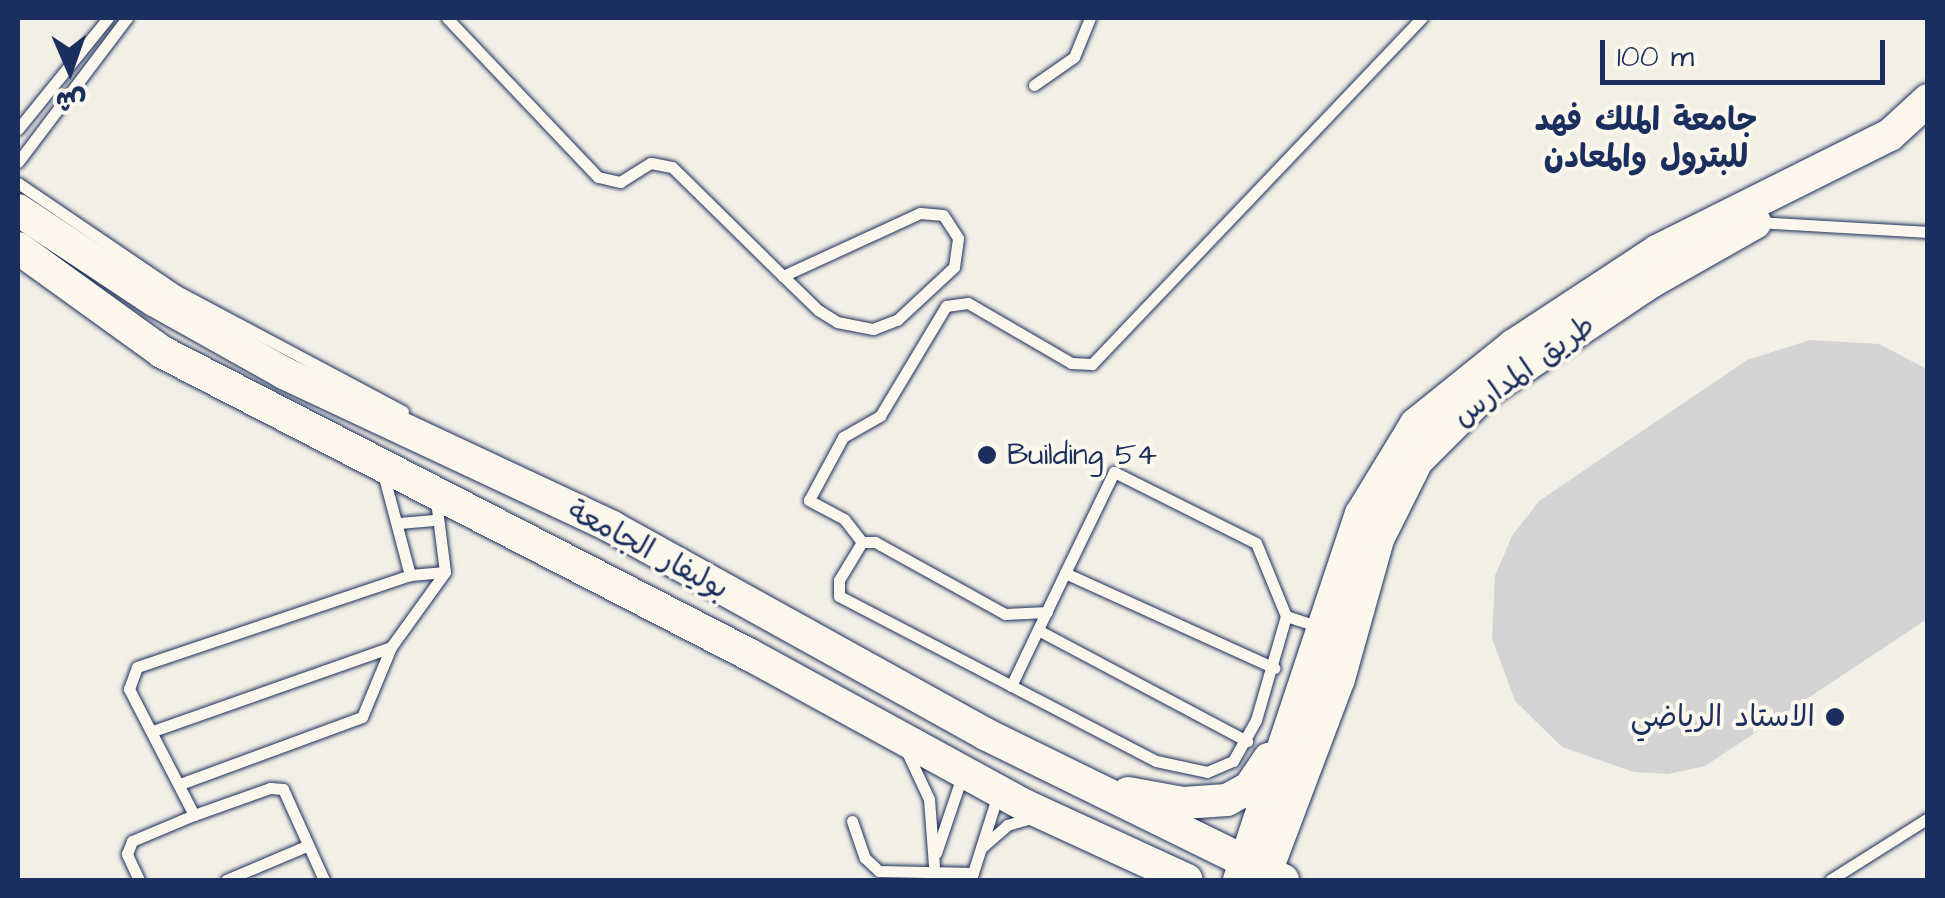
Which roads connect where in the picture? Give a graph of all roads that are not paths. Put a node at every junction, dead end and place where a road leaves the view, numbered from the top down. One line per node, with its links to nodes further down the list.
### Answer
1 (108, 18): 8 (lane)
2 (127, 18): 10 (lane)
3 (447, 18): 15 (lane)
4 (1090, 18): 6 (lane)
5 (1422, 18): 19 (lane)
6 (1034, 85)
7 (1928, 100): 26 (street)
8 (18, 129)
9 (1928, 132): 12 (street, طريق المدارس)
10 (18, 162)
11 (19, 193): 36 (street, بوليفار الجامعة)
12 (1756, 222): 13 (lane); 26 (street, طريق المدارس)
13 (1928, 232)
14 (18, 248): 16 (street, بوليفار الجامعة)
15 (782, 276): 15 (lane)
16 (380, 465): 17 (street, بوليفار الجامعة); 18 (lane)
17 (436, 507): 18 (lane); 20 (lane); 30 (street, بوليفار الجامعة)
18 (399, 523): 22 (lane)
19 (862, 542): 23 (lane); 29 (lane)
20 (446, 572): 22 (lane); 27 (lane)
21 (1064, 572): 23 (lane); 24 (lane); 28 (lane)
22 (410, 575): 31 (lane)
23 (1046, 612): 25 (lane)
24 (1286, 616): 26 (lane); 28 (lane)
25 (1038, 630): 29 (lane); 33 (lane)
26 (1333, 631): 32 (street); 45 (street, طريق المدارس)
27 (392, 647): 31 (lane); 35 (lane)
28 (1274, 668): 33 (lane)
29 (1011, 686): 33 (lane)
30 (872, 722): 34 (street, بوليفار الجامعة); 44 (lane)
31 (152, 731): 35 (lane)
32 (1282, 738): 36 (street); 45 (street)
33 (1246, 742)
34 (964, 772): 37 (street, بوليفار الجامعة); 44 (lane)
35 (180, 784): 38 (lane)
36 (1086, 786): 45 (street, بوليفار الجامعة)
37 (999, 792): 39 (street, بوليفار الجامعة); 43 (lane)
38 (194, 816): 42 (lane); 47 (lane)
39 (1046, 816): 43 (lane); 50 (street, بوليفار الجامعة)
40 (1928, 818): 51 (lane)
41 (852, 821): 44 (lane)
42 (304, 847): 48 (lane); 49 (lane)
43 (978, 851): 46 (lane)
44 (934, 873): 46 (lane)
45 (1260, 875)
46 (972, 877)
47 (139, 880)
48 (226, 880)
49 (324, 880)
50 (1186, 880)
51 (1830, 880)

